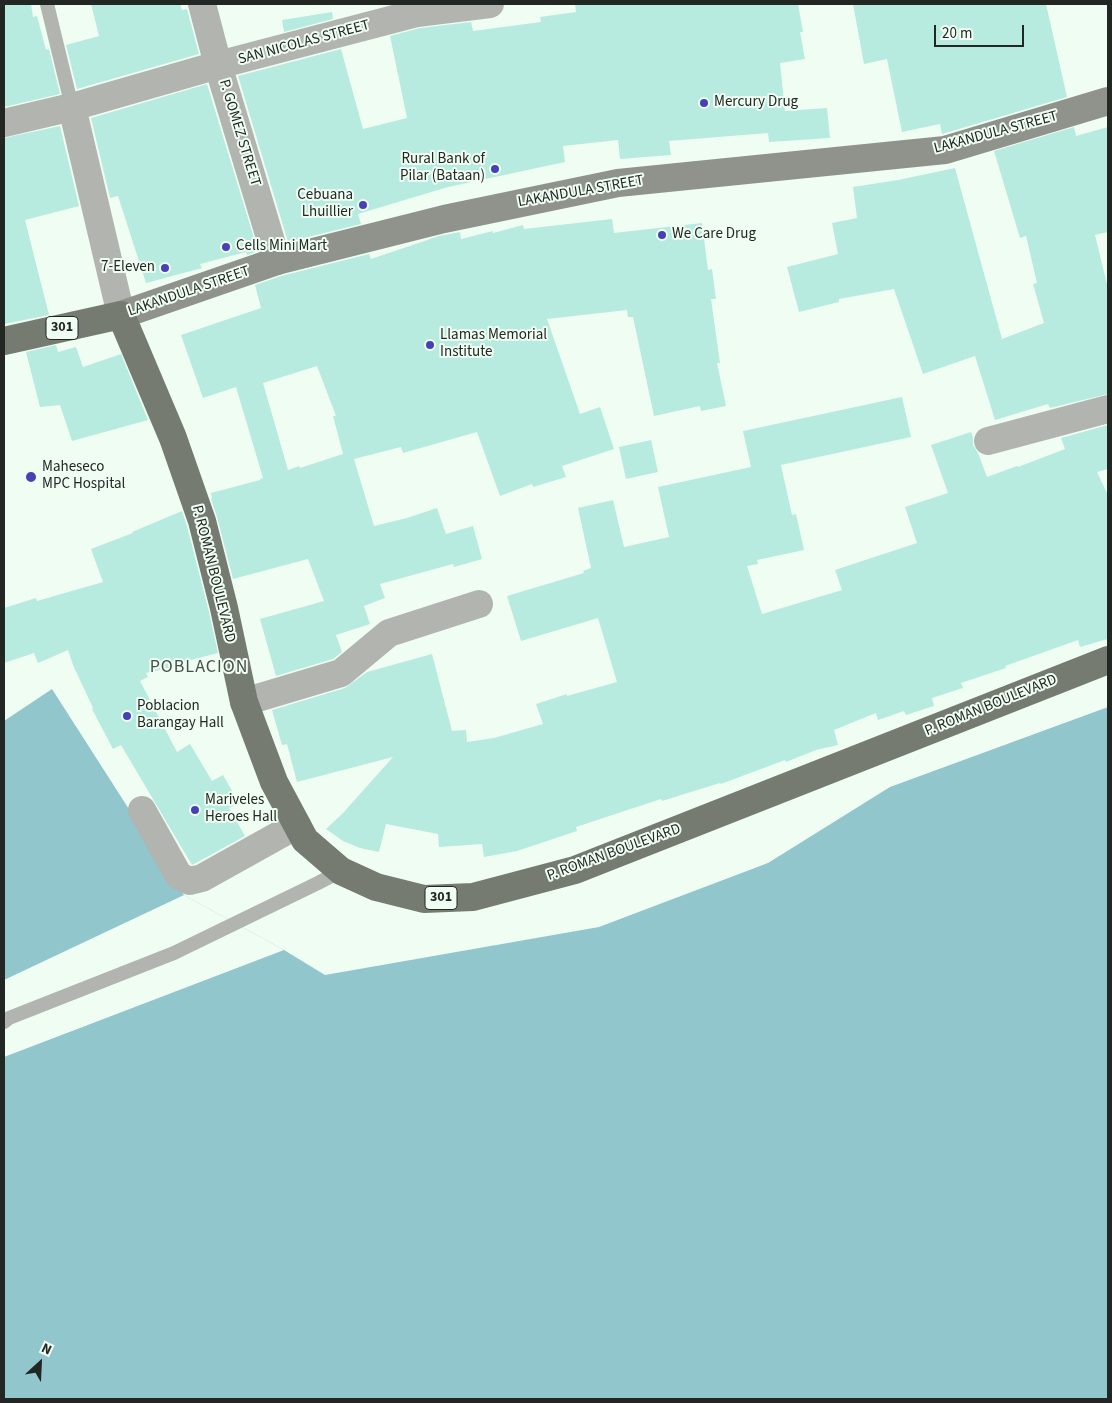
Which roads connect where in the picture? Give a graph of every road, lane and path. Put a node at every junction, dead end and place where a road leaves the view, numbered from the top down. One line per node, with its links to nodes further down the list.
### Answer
1 (48, 4): 6 (lane)
2 (202, 4): 4 (street, P. GOMEZ STREET)
3 (490, 4): 4 (street, SAN NICOLAS STREET)
4 (218, 65): 6 (street, SAN NICOLAS STREET); 8 (street, P. GOMEZ STREET)
5 (1108, 102): 8 (main road, LAKANDULA STREET)
6 (72, 107): 7 (street, SAN NICOLAS STREET); 9 (street)
7 (4, 123)
8 (278, 261): 9 (main road, LAKANDULA STREET)
9 (121, 315): 10 (main road, 301); 15 (main road, P. ROMAN BOULEVARD / 301)
10 (4, 341)
11 (1108, 409): 12 (street)
12 (988, 441)
13 (480, 604): 15 (street)
14 (1108, 660): 18 (main road, P. ROMAN BOULEVARD / 301)
15 (244, 702): 17 (main road, P. ROMAN BOULEVARD / 301)
16 (142, 810): 17 (street)
17 (297, 825): 18 (main road, P. ROMAN BOULEVARD / 301)
18 (341, 871): 19 (lane)
19 (4, 1022)

